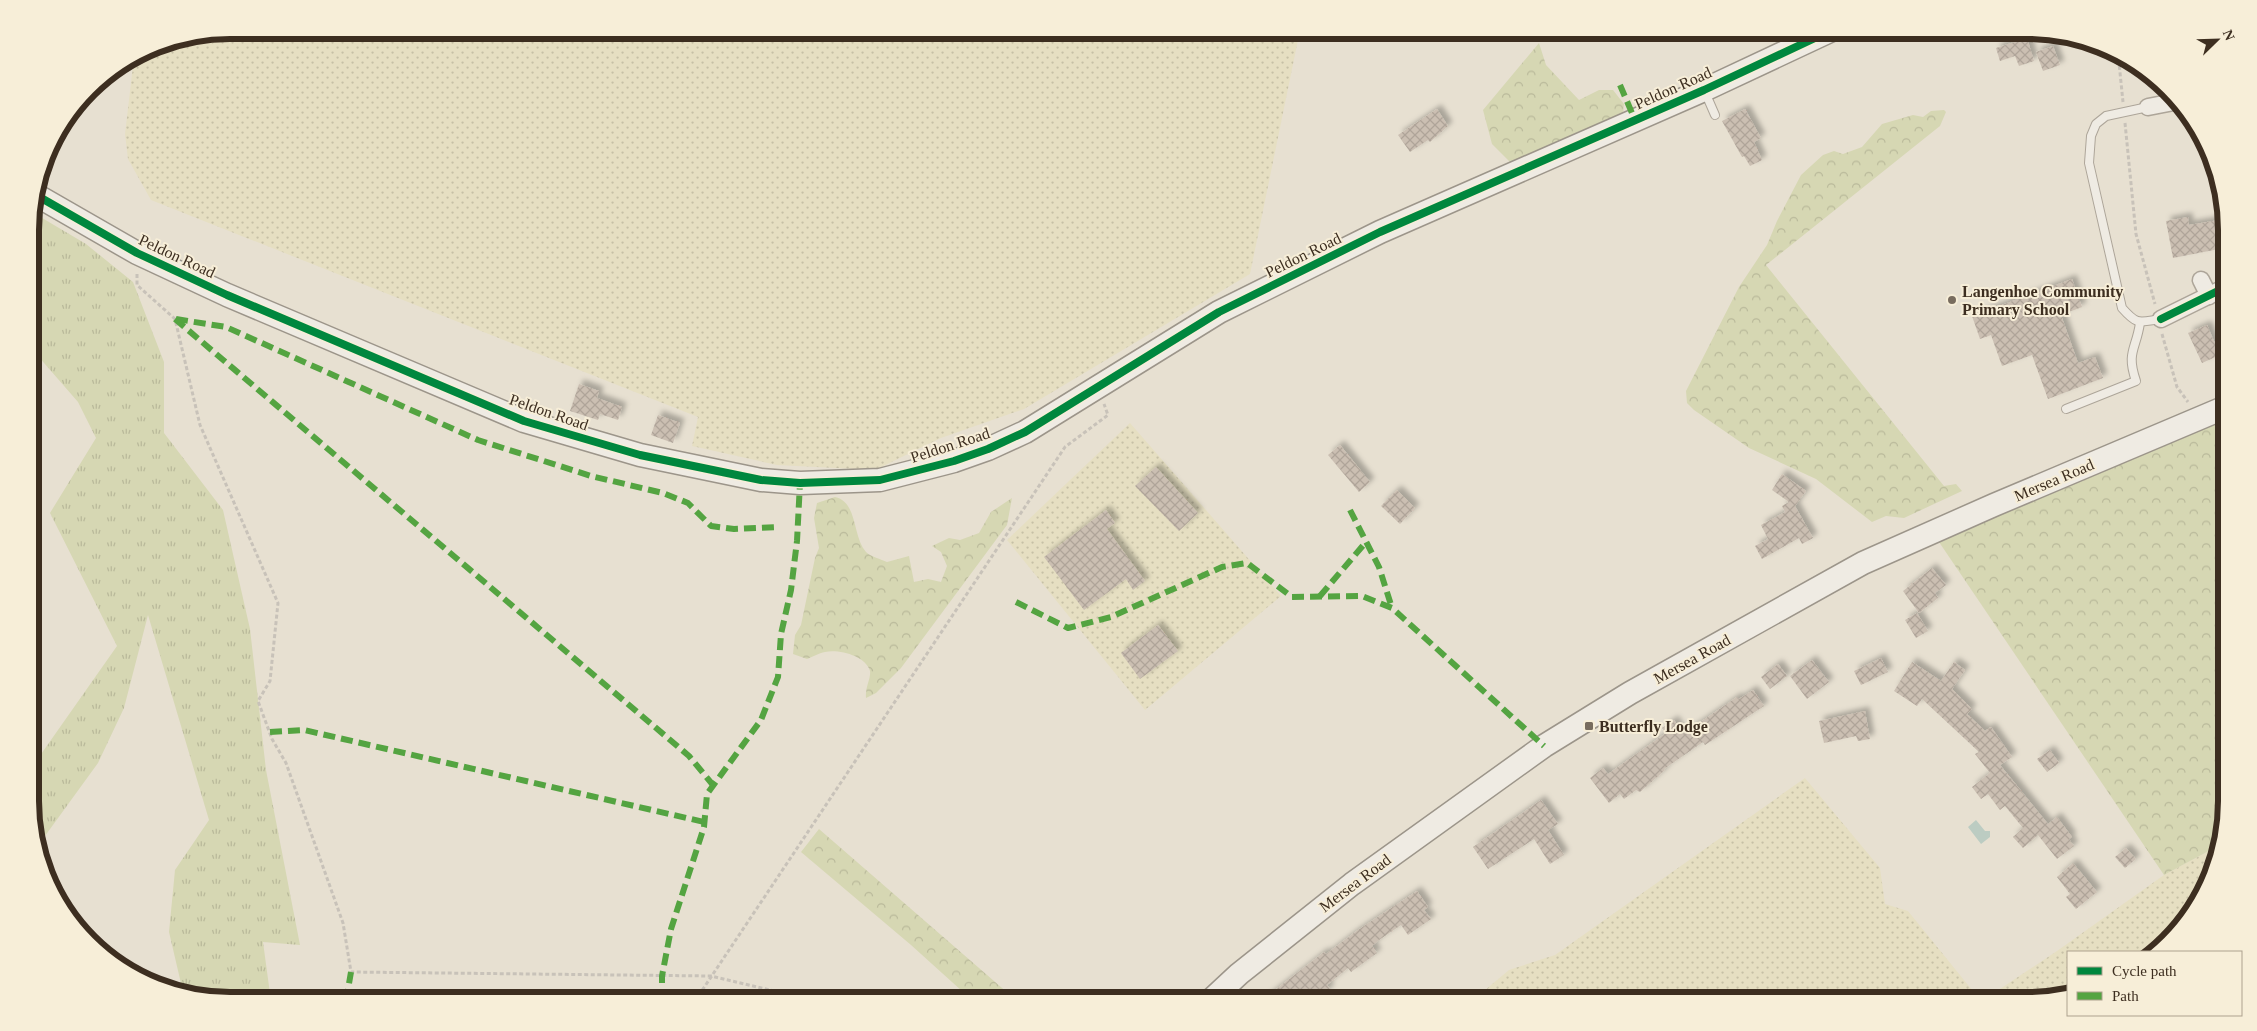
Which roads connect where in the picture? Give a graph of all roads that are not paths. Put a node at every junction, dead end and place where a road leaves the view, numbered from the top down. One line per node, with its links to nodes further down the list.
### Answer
1 (1813, 39): 2 (street, Peldon Road)
2 (1704, 90): 5 (lane); 6 (street, Peldon Road)
3 (2167, 100): 4 (street)
4 (2148, 107): 11 (lane)
5 (1715, 115)
6 (41, 198)
7 (2201, 280): 9 (street)
8 (2218, 292): 9 (street)
9 (2209, 296): 10 (street)
10 (2160, 319): 11 (lane)
11 (2140, 323): 12 (lane)
12 (2066, 409)
13 (2218, 410): 14 (street, Mersea Road)
14 (1220, 992)

